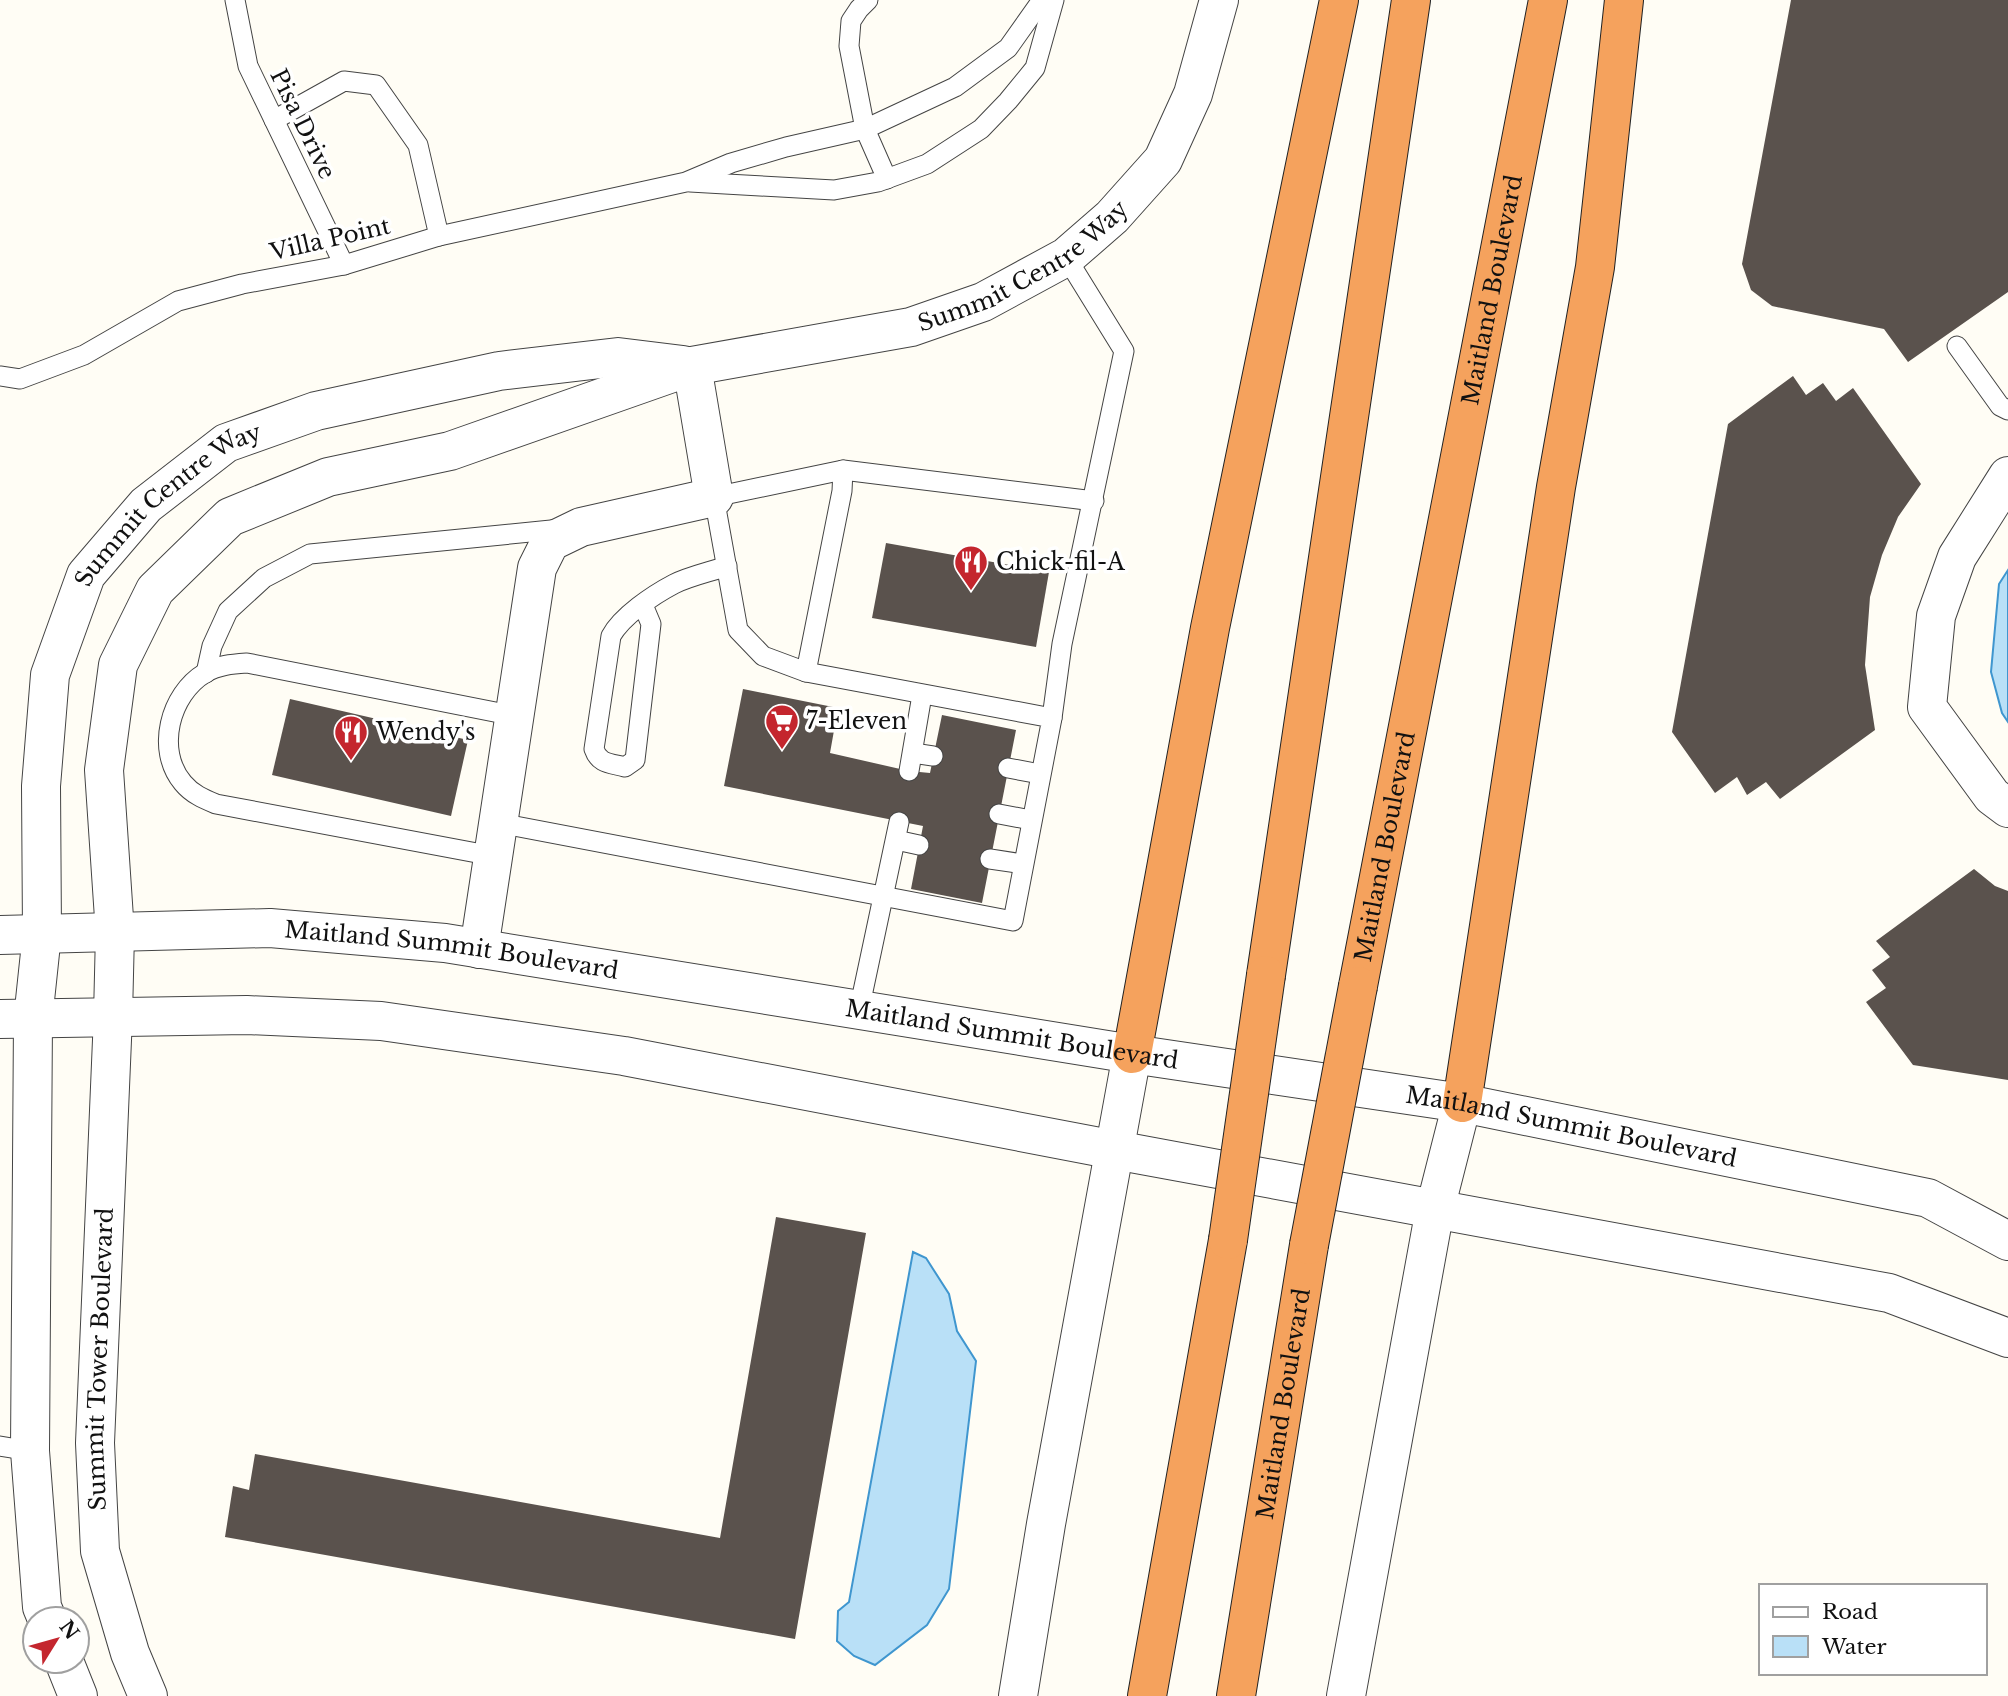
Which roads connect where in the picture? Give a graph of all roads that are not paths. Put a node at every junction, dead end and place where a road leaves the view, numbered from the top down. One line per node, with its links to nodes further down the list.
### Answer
1 (235, 0): 10 (lane, Pisa Drive)
2 (868, 0): 11 (lane)
3 (1042, 0): 11 (lane, Villa Point)
4 (1054, 0): 12 (lane, Villa Point)
5 (1219, 0): 15 (street, Summit Centre Way)
6 (1339, 0): 51 (highway)
7 (1411, 0): 63 (highway, bridge)
8 (1548, 0): 64 (highway, Maitland Boulevard, bridge)
9 (1624, 0): 52 (highway)
10 (274, 120): 14 (lane); 16 (lane, Pisa Drive)
11 (864, 129): 12 (lane); 13 (lane, Villa Point)
12 (887, 180): 13 (lane, Villa Point)
13 (686, 182): 14 (lane, Villa Point)
14 (439, 236): 16 (lane, Villa Point)
15 (1066, 257): 18 (street, Summit Centre Way); 24 (lane)
16 (344, 265): 19 (lane, Villa Point)
17 (1957, 346): 20 (lane)
18 (692, 366): 23 (street); 44 (street, Summit Centre Way); 45 (street, Summit Centre Way)
19 (0, 376)
20 (2008, 410)
21 (843, 470): 23 (lane); 24 (lane); 28 (lane)
22 (2008, 476): 36 (street)
23 (714, 497): 25 (street); 26 (lane)
24 (1094, 501): 32 (lane)
25 (581, 527): 29 (lane); 31 (street)
26 (727, 566): 27 (lane); 28 (lane)
27 (643, 605): 27 (lane)
28 (806, 672): 30 (lane)
29 (206, 673): 31 (lane); 39 (lane)
30 (922, 695): 32 (lane); 33 (lane)
31 (515, 716): 39 (street)
32 (1052, 718): 35 (lane)
33 (933, 756)
34 (1008, 768): 35 (lane)
35 (1041, 774): 38 (lane)
36 (2008, 808)
37 (999, 814): 38 (lane)
38 (1031, 820): 42 (lane)
39 (496, 840): 43 (lane); 47 (street)
40 (919, 845): 43 (lane)
41 (990, 859): 42 (lane)
42 (1023, 864): 43 (lane)
43 (884, 898): 48 (lane)
44 (115, 933): 45 (street, Maitland Summit Boulevard); 47 (street, Maitland Summit Boulevard); 49 (street, Summit Centre Way)
45 (41, 934): 46 (street, Maitland Summit Boulevard); 50 (street, Summit Centre Way)
46 (0, 935)
47 (479, 949): 48 (street, Maitland Summit Boulevard)
48 (859, 1010): 51 (street, Maitland Summit Boulevard)
49 (113, 1016): 50 (street); 53 (street); 61 (street, Summit Tower Boulevard)
50 (16, 1019): 57 (street)
51 (1132, 1054): 52 (street, Maitland Summit Boulevard); 53 (street)
52 (1462, 1103): 54 (street); 55 (street, Maitland Summit Boulevard)
53 (1115, 1150): 54 (street); 62 (street)
54 (1435, 1209): 56 (street); 65 (street)
55 (2008, 1241)
56 (2008, 1338)
57 (15, 1448): 58 (street)
58 (42, 1605)
59 (70, 1675): 60 (street)
60 (78, 1696)
61 (148, 1696)
62 (1018, 1696)
63 (1147, 1696)
64 (1236, 1696)
65 (1346, 1696)

